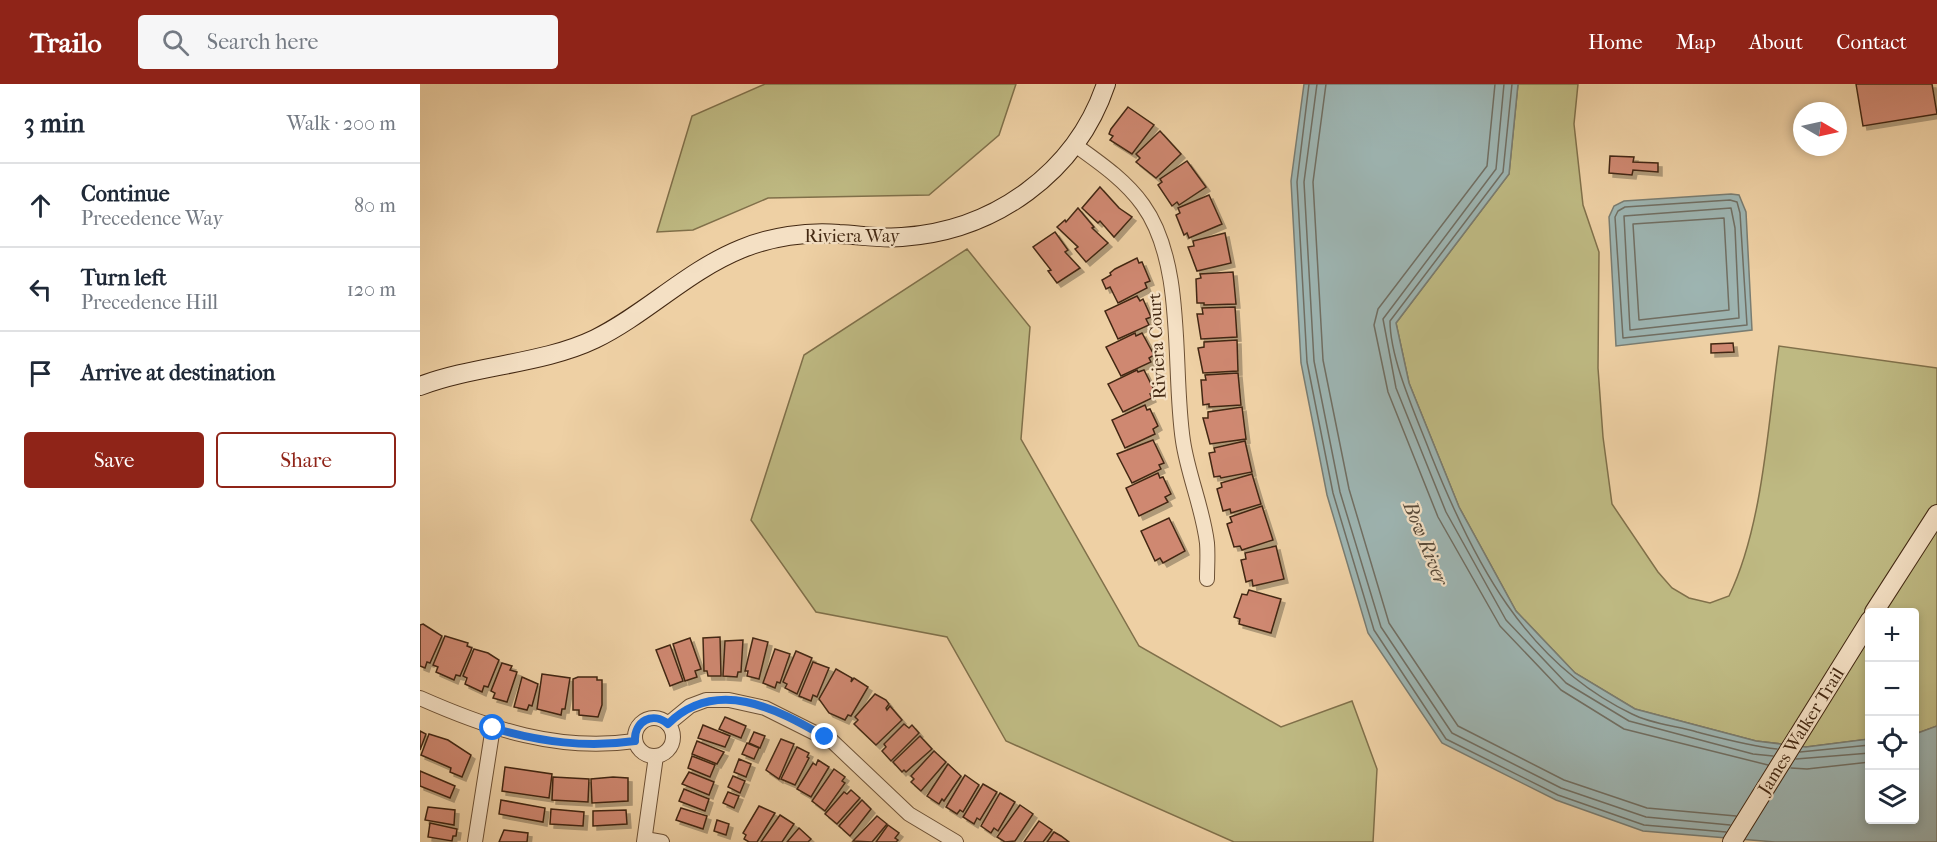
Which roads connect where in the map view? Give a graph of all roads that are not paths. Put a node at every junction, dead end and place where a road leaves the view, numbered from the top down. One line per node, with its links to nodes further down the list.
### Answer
1 (1107, 84): 2 (street, Riviera Way)
2 (1075, 145): 3 (street, Riviera Way); 5 (street, Riviera Court)
3 (420, 386)
4 (1937, 514): 6 (street, James Walker Trail)
5 (1208, 579)
6 (1877, 608)
7 (1865, 627): 17 (street, James Walker Trail)
8 (420, 698): 10 (street)
9 (668, 724): 11 (street); 12 (street); 16 (street)
10 (493, 728): 11 (street); 14 (street)
11 (635, 741): 12 (street)
12 (656, 756): 13 (street)
13 (645, 840): 15 (street)
14 (476, 842)
15 (662, 842)
16 (956, 842)
17 (1732, 842)

